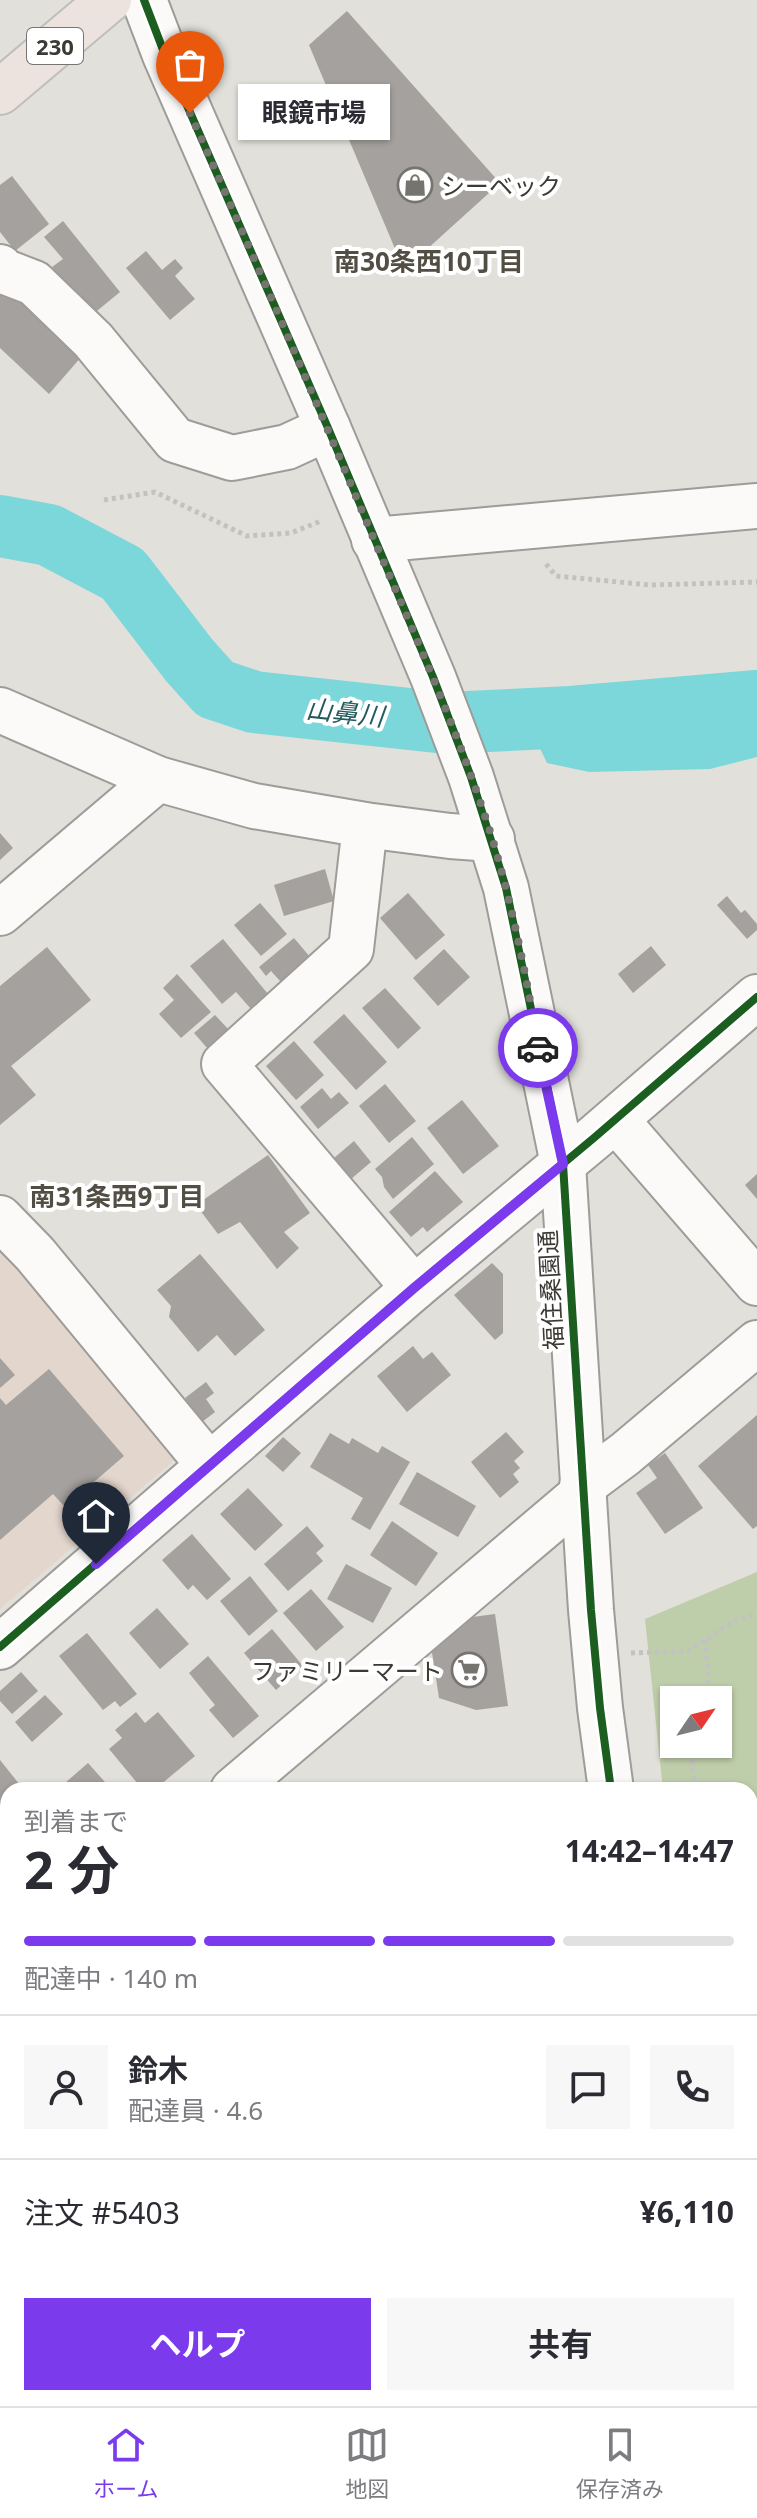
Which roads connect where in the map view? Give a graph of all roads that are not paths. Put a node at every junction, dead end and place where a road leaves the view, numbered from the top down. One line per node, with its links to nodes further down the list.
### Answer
1 (109, 0): 3 (highway, 230)
2 (144, 0): 5 (street, 福住桑園通)
3 (0, 92)
4 (0, 267): 5 (street)
5 (328, 428): 7 (street, 福住桑園通)
6 (757, 506): 7 (street)
7 (374, 540): 11 (street, 福住桑園通)
8 (0, 710): 9 (street)
9 (158, 779): 10 (street); 12 (street)
10 (365, 825): 11 (street); 18 (street)
11 (492, 839): 15 (street, 福住桑園通)
12 (0, 913)
13 (757, 997): 14 (street)
14 (616, 1120): 15 (street); 17 (street)
15 (563, 1164): 18 (street); 21 (street, 福住桑園通)
16 (0, 1218): 20 (street)
17 (757, 1283)
18 (414, 1288): 20 (street)
19 (757, 1343): 21 (street)
20 (209, 1465): 22 (street)
21 (582, 1490): 23 (street); 24 (street, 福住桑園通)
22 (0, 1647)
23 (242, 1782)
24 (610, 1782)

